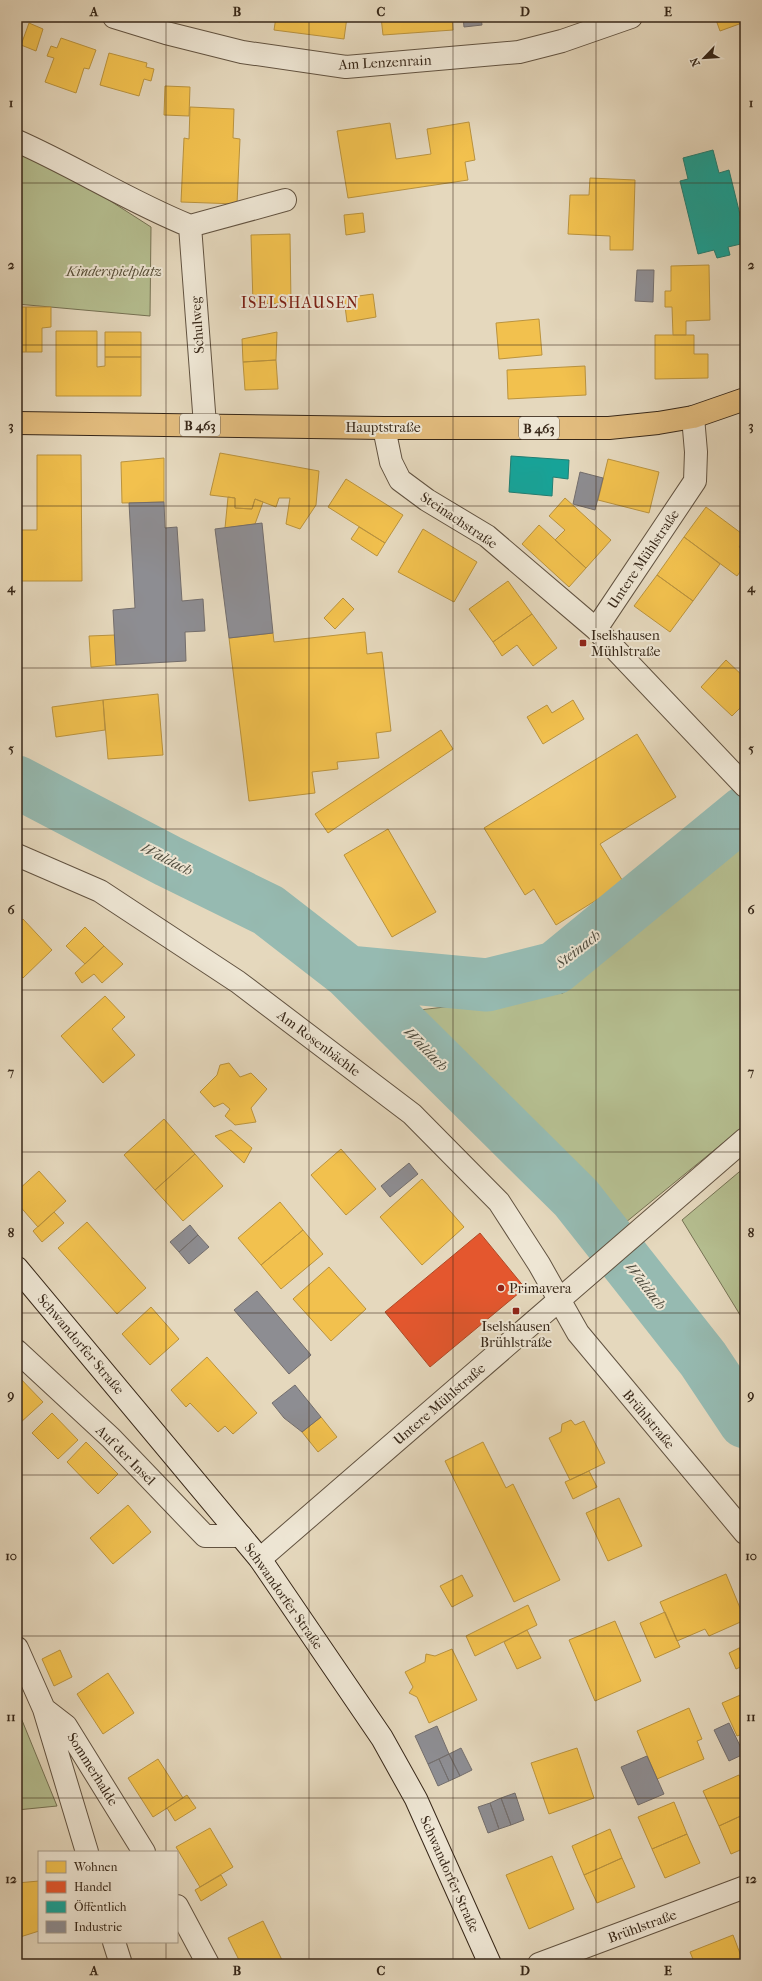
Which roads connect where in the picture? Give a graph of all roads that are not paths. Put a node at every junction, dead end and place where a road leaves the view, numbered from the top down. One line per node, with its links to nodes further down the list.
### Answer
1 (114, 17): 2 (street, Am Lenzenrain)
2 (631, 17)
3 (17, 141): 5 (street)
4 (285, 200): 5 (street)
5 (190, 226): 9 (street, Schulweg)
6 (745, 399): 7 (main road, Hauptstraße / B 463)
7 (693, 417): 10 (main road, Hauptstraße / B 463); 11 (street, Untere Mühlstraße)
8 (17, 423): 9 (main road, Hauptstraße / B 463)
9 (205, 425): 10 (main road, Hauptstraße / B 463)
10 (384, 428): 11 (street, Steinachstraße)
11 (596, 629): 12 (street)
12 (741, 782)
13 (17, 855): 16 (street, Am Rosenbächle)
14 (745, 1140): 16 (street, Untere Mühlstraße)
15 (17, 1268): 19 (street, Schwandorfer Straße)
16 (560, 1300): 18 (street, Brühlstraße); 20 (street, Untere Mühlstraße)
17 (17, 1351): 19 (street, Auf der Insel)
18 (745, 1533)
19 (241, 1536): 20 (street, Schwandorfer Straße)
20 (260, 1559): 30 (street, Schwandorfer Straße)
21 (17, 1648): 22 (street, Sommerhalde)
22 (44, 1709): 23 (street); 24 (street, Sommerhalde)
23 (87, 1851)
24 (143, 1851)
25 (745, 1887): 31 (street, Brühlstraße)
26 (178, 1908): 29 (street)
27 (114, 1943): 28 (street)
28 (121, 1964)
29 (208, 1964)
30 (490, 1964)
31 (539, 1964)

